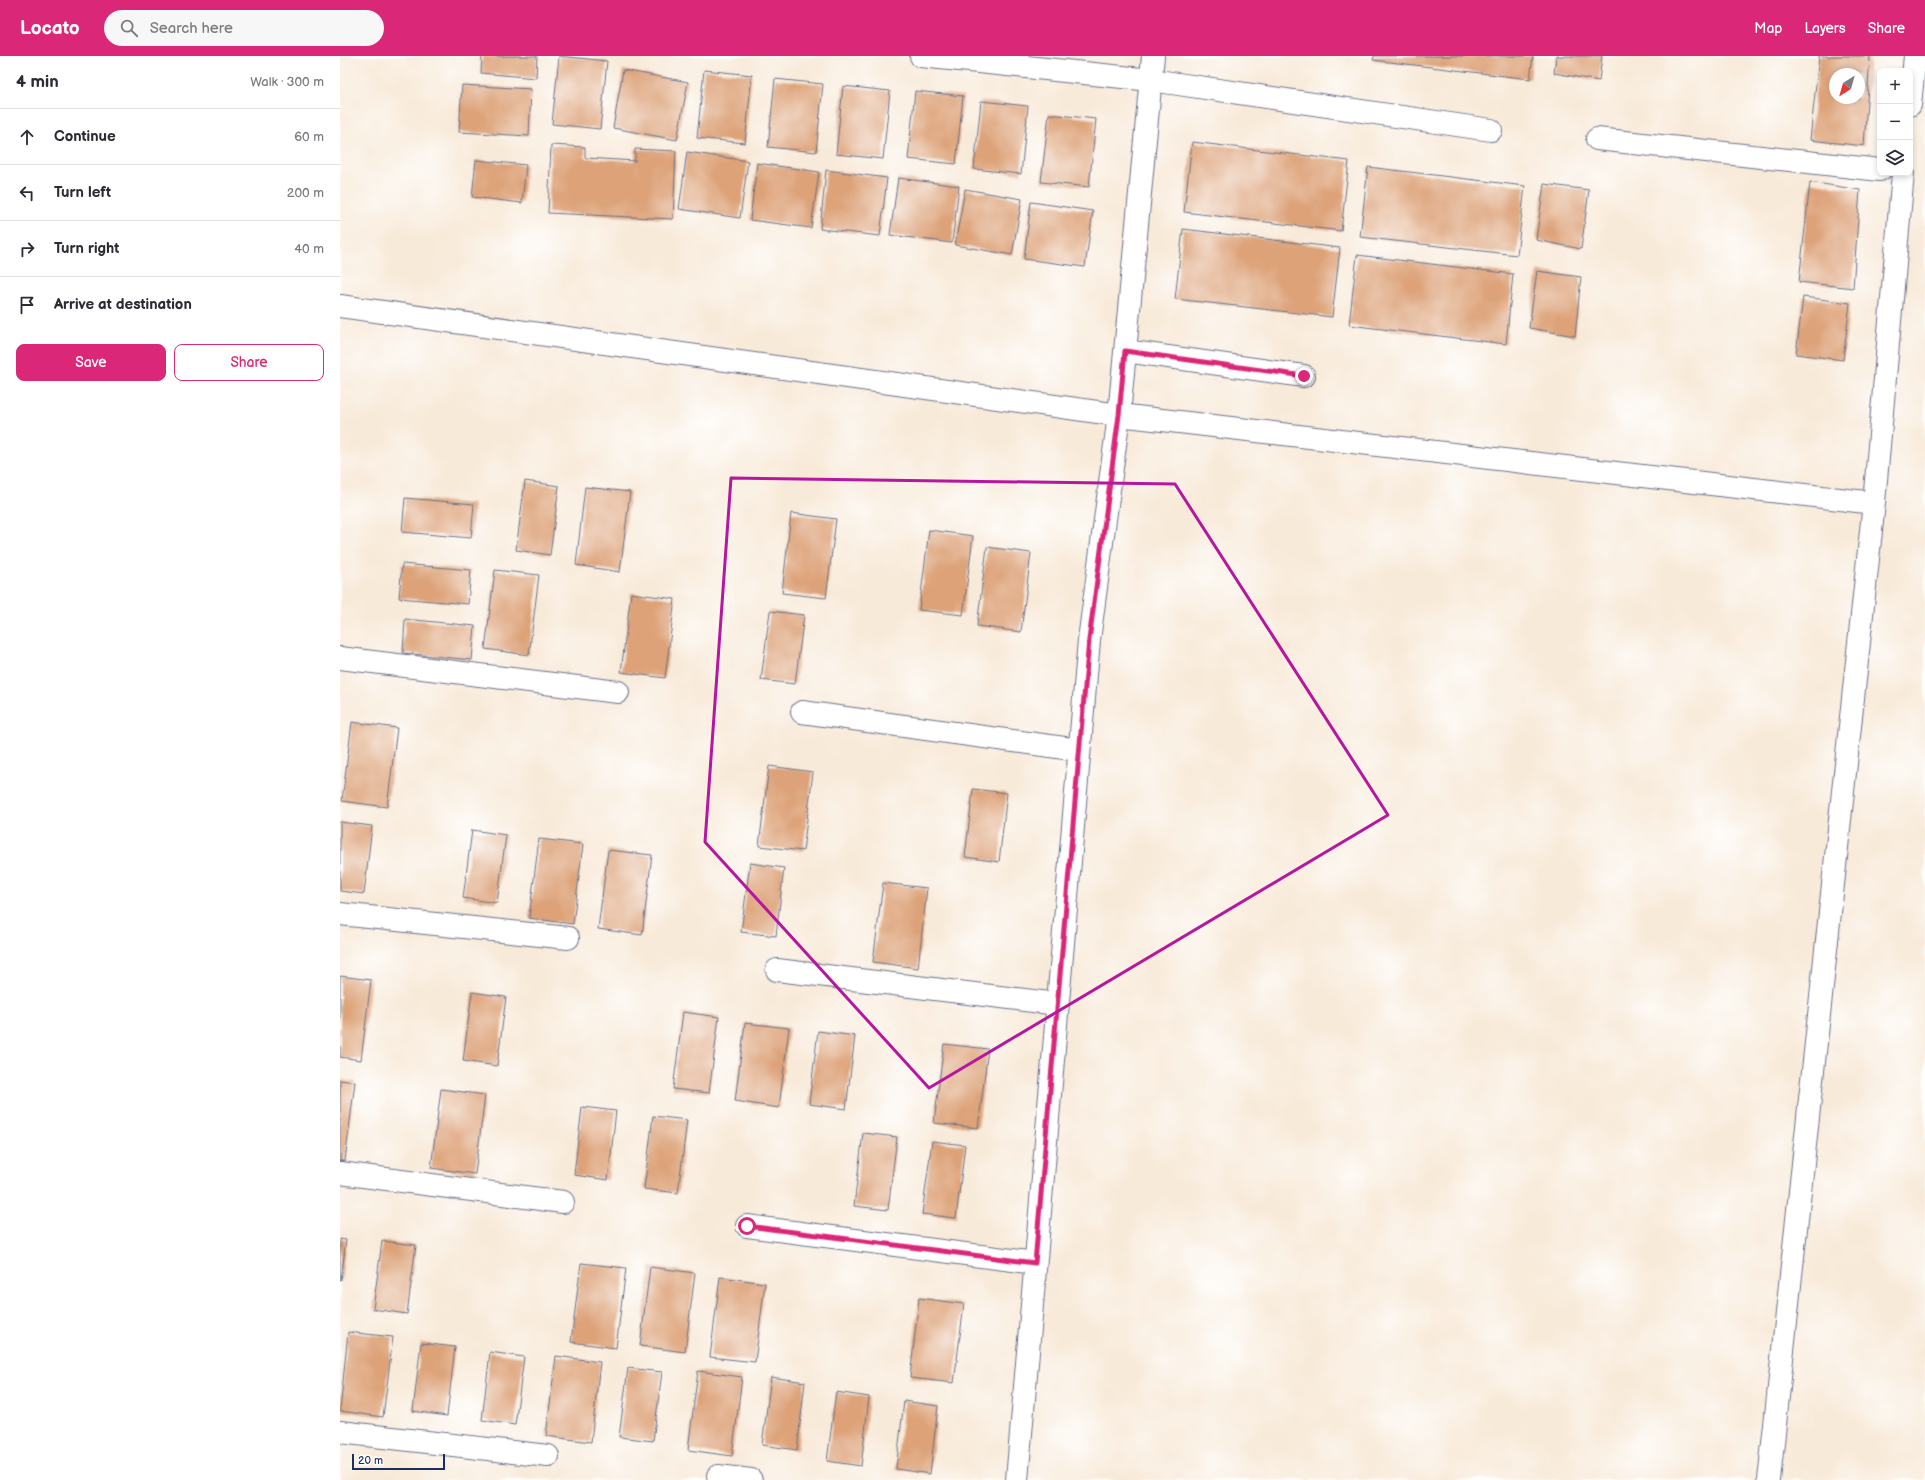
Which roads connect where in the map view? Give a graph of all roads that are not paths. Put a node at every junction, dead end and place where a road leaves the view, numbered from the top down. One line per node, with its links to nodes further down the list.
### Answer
1 (921, 56): 4 (street)
2 (1153, 56): 4 (street)
3 (1915, 56): 5 (street)
4 (1151, 80): 6 (street); 11 (street)
5 (1910, 104)
6 (1491, 130)
7 (1597, 139): 8 (street)
8 (1877, 170)
9 (1903, 176): 14 (street)
10 (340, 306): 13 (street)
11 (1125, 351): 12 (street); 13 (street)
12 (1304, 376)
13 (1119, 415): 14 (street); 18 (street)
14 (1874, 503): 32 (street)
15 (340, 658): 16 (street)
16 (618, 692)
17 (802, 712): 18 (street)
18 (1079, 750): 22 (street)
19 (340, 914): 20 (street)
20 (568, 938)
21 (777, 970): 22 (street)
22 (1058, 1004): 26 (street)
23 (340, 1173): 24 (street)
24 (563, 1202)
25 (747, 1226): 26 (street)
26 (1035, 1263): 31 (street)
27 (340, 1432): 28 (street)
28 (548, 1456)
29 (718, 1476): 30 (street)
30 (751, 1480)
31 (1017, 1480)
32 (1769, 1480)

